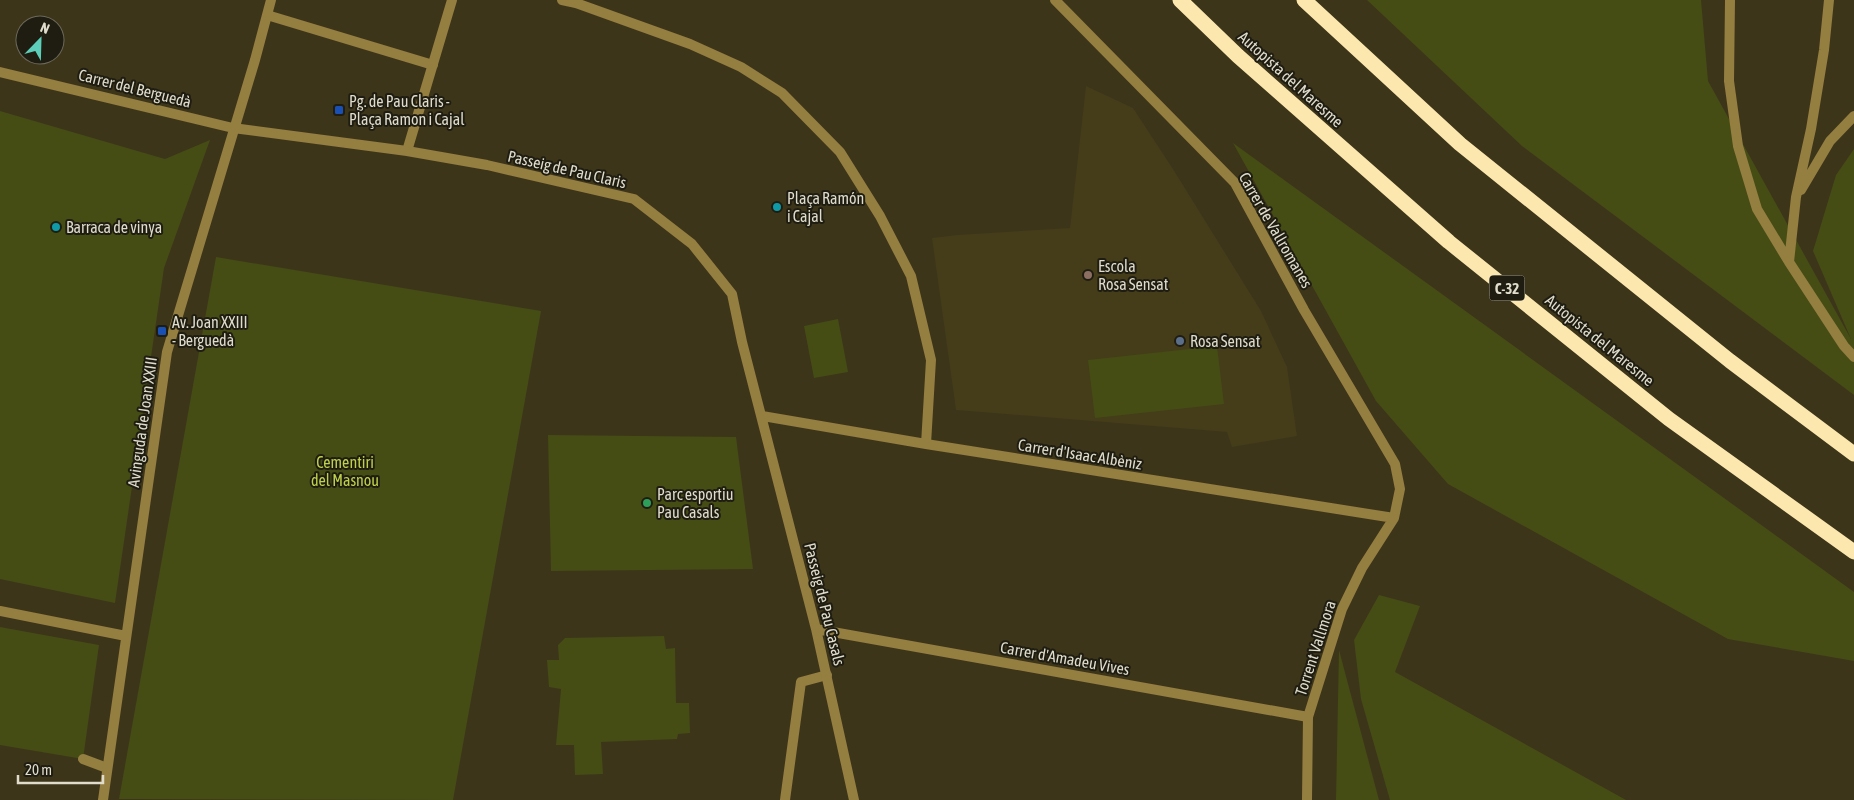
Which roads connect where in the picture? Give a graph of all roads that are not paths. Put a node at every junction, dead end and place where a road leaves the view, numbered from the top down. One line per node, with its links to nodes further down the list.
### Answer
1 (271, 0): 9 (street, Avinguda de Joan XXIII)
2 (452, 0): 10 (street)
3 (562, 0): 19 (street)
4 (1054, 0): 21 (street, Carrer de Vallromanes)
5 (1180, 0): 22 (highway, Autopista del Maresme / C-32)
6 (1304, 0): 20 (highway)
7 (1730, 0): 16 (street)
8 (1829, 0): 15 (street)
9 (267, 15): 10 (street); 13 (street, Avinguda de Joan XXIII)
10 (433, 65): 14 (street)
11 (0, 72): 13 (street, Carrer del Berguedà)
12 (1854, 116): 15 (street)
13 (233, 128): 14 (street, Passeig de Pau Claris); 25 (street, Avinguda de Joan XXIII)
14 (407, 150): 18 (street, Passeig de Pau Claris)
15 (1796, 197): 16 (street)
16 (1789, 262): 17 (street)
17 (1854, 357)
18 (762, 416): 19 (street, Carrer d'Isaac Albèniz); 24 (street, Passeig de Pau Casals)
19 (926, 444): 21 (street, Carrer d'Isaac Albèniz)
20 (1854, 454)
21 (1394, 518): 27 (street, Torrent Vallmora)
22 (1854, 552)
23 (0, 611): 25 (street)
24 (816, 628): 26 (street, Passeig de Pau Casals); 27 (street, Carrer d'Amadeu Vives)
25 (126, 636): 29 (street, Avinguda de Joan XXIII)
26 (826, 675): 31 (street); 32 (street, Passeig de Pau Casals)
27 (1308, 717): 33 (street, Torrent Vallmora)
28 (83, 759): 29 (street)
29 (107, 768): 30 (street, Avinguda de Joan XXIII)
30 (103, 800)
31 (785, 800)
32 (854, 800)
33 (1307, 800)

